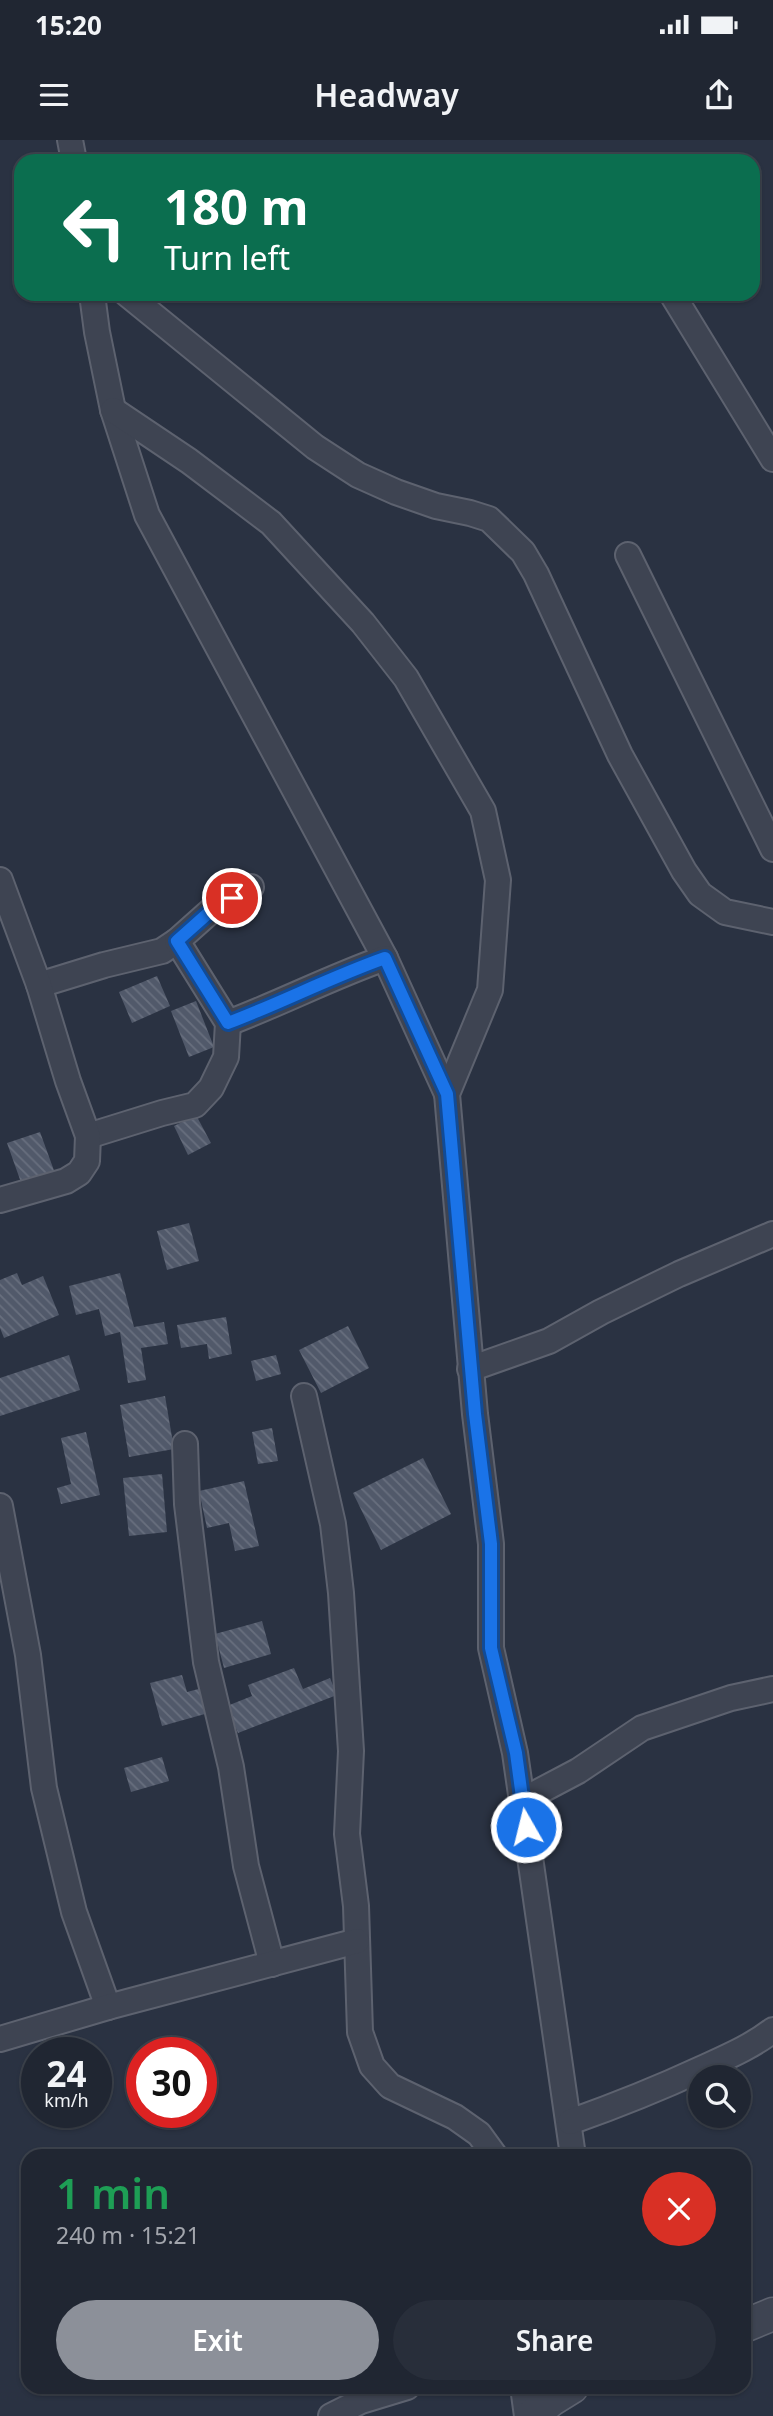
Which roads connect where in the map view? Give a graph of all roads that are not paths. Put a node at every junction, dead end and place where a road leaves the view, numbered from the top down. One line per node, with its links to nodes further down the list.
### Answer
1 (93, 301): 4 (street)
2 (136, 301): 10 (street)
3 (676, 301): 5 (street)
4 (113, 410): 12 (street); 15 (street)
5 (773, 459)
6 (628, 555): 7 (street)
7 (773, 849)
8 (0, 880): 13 (street)
9 (251, 887): 11 (street)
10 (773, 922)
11 (177, 941): 13 (street); 14 (street)
12 (385, 958): 14 (street); 15 (street)
13 (39, 985): 16 (street)
14 (228, 1023): 16 (street)
15 (447, 1094): 19 (street)
16 (88, 1136): 17 (street)
17 (0, 1200)
18 (773, 1234): 19 (street)
19 (470, 1369): 24 (street)
20 (304, 1396): 25 (street)
21 (185, 1444): 26 (street)
22 (0, 1506): 27 (street)
23 (773, 1689): 24 (street)
24 (523, 1800): 30 (street)
25 (357, 1941): 26 (street); 31 (street)
26 (272, 1964): 27 (street)
27 (108, 2007): 29 (street)
28 (773, 2030): 30 (street)
29 (0, 2039)
30 (570, 2122): 32 (street)
31 (490, 2149)
32 (572, 2149)
33 (773, 2314): 34 (street)
34 (751, 2323)
35 (386, 2394): 38 (street)
36 (524, 2394): 39 (street)
37 (561, 2394): 39 (street)
38 (331, 2416)
39 (529, 2416)

